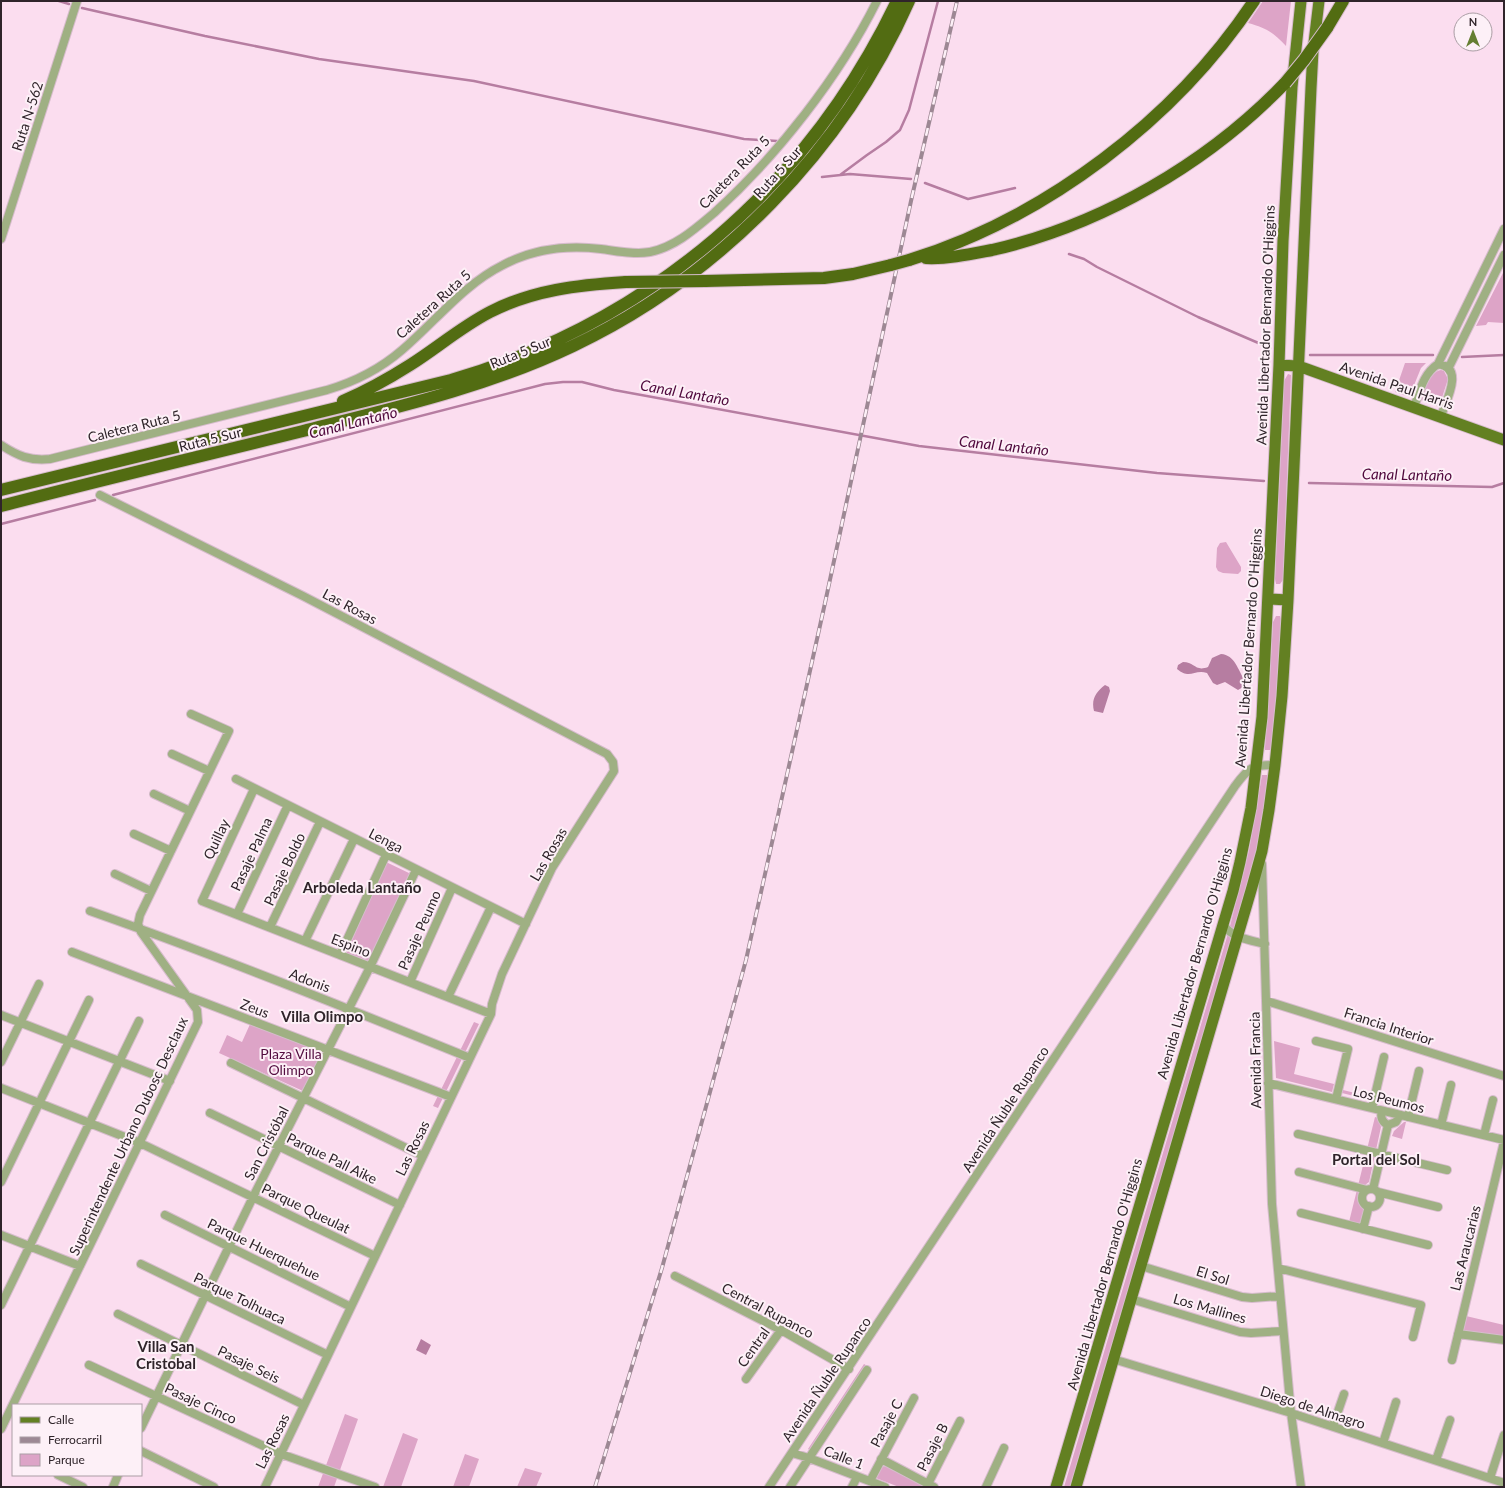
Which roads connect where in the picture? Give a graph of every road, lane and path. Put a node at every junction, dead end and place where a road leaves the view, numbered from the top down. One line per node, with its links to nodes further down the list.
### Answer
1 (77, 1): 10 (street, Ruta N-562)
2 (877, 1): 23 (street, Caletera Ruta 5)
3 (897, 1): 19 (highway, Ruta 5 Sur)
4 (909, 1): 27 (highway, Ruta 5 Sur)
5 (1254, 1): 13 (highway)
6 (1301, 1): 15 (main road, Avenida Libertador Bernardo O'Higgins)
7 (1319, 1): 16 (main road)
8 (1343, 1): 13 (highway, bridge)
9 (1504, 229): 11 (street)
10 (1, 239)
11 (1502, 240): 14 (street)
12 (1504, 255): 17 (street)
13 (912, 259): 19 (highway, bridge)
14 (1438, 364): 17 (street); 18 (street)
15 (1279, 366): 16 (main road, Avenida Paul Harris); 28 (main road, Avenida Libertador Bernardo O'Higgins)
16 (1298, 366): 18 (main road, Avenida Paul Harris); 29 (main road)
17 (1448, 367): 20 (street)
18 (1414, 407): 20 (main road, Avenida Paul Harris)
19 (314, 413): 25 (highway, Ruta 5 Sur)
20 (1441, 416): 21 (main road, Avenida Paul Harris)
21 (1504, 440)
22 (1, 445): 23 (street)
23 (9, 451): 24 (street)
24 (1, 456)
25 (1, 490)
26 (100, 495): 54 (street, Las Rosas)
27 (1, 506)
28 (1268, 599): 29 (main road); 32 (main road, Avenida Libertador Bernardo O'Higgins)
29 (1288, 600): 33 (main road)
30 (191, 714): 34 (street)
31 (172, 754): 34 (street)
32 (1257, 765): 33 (street); 55 (main road, Avenida Libertador Bernardo O'Higgins); 147 (street, Avenida Ñuble Rupanco)
33 (1275, 765): 44 (main road)
34 (209, 771): 39 (street)
35 (236, 779): 36 (street, Lenga)
36 (254, 788): 38 (street, Lenga); 50 (street, Quillay)
37 (154, 794): 39 (street)
38 (288, 805): 40 (street, Lenga); 53 (street, Pasaje Palma)
39 (190, 811): 43 (street)
40 (320, 822): 42 (street, Lenga); 56 (street, Pasaje Boldo)
41 (134, 834): 43 (street)
42 (354, 839): 45 (street, Lenga); 59 (street)
43 (171, 851): 49 (street)
44 (1262, 851): 58 (main road); 60 (street, Avenida Francia)
45 (386, 855): 46 (street, Lenga); 62 (street)
46 (416, 870): 48 (street, Lenga); 63 (street, San Cristóbal)
47 (115, 874): 49 (street)
48 (452, 888): 51 (street, Lenga); 64 (street, Pasaje Peumo)
49 (151, 891): 57 (street)
50 (202, 901): 53 (street, Espino)
51 (491, 907): 54 (street, Lenga); 67 (street)
52 (90, 911): 57 (street, Adonis)
53 (237, 914): 56 (street, Espino)
54 (526, 924): 71 (street, Las Rosas)
55 (1223, 925): 58 (street); 101 (main road, Avenida Libertador Bernardo O'Higgins)
56 (270, 927): 59 (street, Espino)
57 (139, 928): 66 (street, Superintendente Urbano Dubosc Desclaux); 70 (street, Adonis)
58 (1238, 937): 60 (street); 103 (main road)
59 (305, 941): 62 (street, Espino)
60 (1265, 944): 69 (street, Avenida Francia)
61 (72, 952): 66 (street, Zeus)
62 (340, 955): 63 (street, Espino)
63 (370, 967): 64 (street, Espino); 70 (street, San Cristóbal)
64 (410, 982): 67 (street, Espino)
65 (39, 984): 74 (street)
66 (187, 996): 77 (street, Zeus); 85 (street, Superintendente Urbano Dubosc Desclaux)
67 (448, 997): 71 (street, Espino)
68 (89, 1000): 75 (street)
69 (1267, 1001): 84 (street, Francia Interior); 86 (street, Avenida Francia)
70 (348, 1008): 77 (street, San Cristóbal); 79 (street, Adonis)
71 (491, 1014): 79 (street, Las Rosas)
72 (1, 1015): 74 (street)
73 (140, 1021): 80 (street)
74 (20, 1022): 75 (street); 81 (street)
75 (69, 1041): 80 (street); 93 (street)
76 (1316, 1041): 91 (street)
77 (328, 1050): 89 (street, Zeus); 90 (street, San Cristóbal)
78 (1384, 1057): 94 (street)
79 (470, 1058): 89 (street, Las Rosas)
80 (120, 1061): 85 (street); 98 (street)
81 (1, 1062)
82 (230, 1063): 90 (street)
83 (1419, 1071): 97 (street)
84 (1504, 1076)
85 (170, 1081): 106 (street, Superintendente Urbano Dubosc Desclaux)
86 (1268, 1083): 91 (street, Los Peumos); 129 (street, Avenida Francia)
87 (1451, 1085): 100 (street)
88 (1, 1088): 93 (street, Parque Queulat)
89 (451, 1097): 109 (street, Las Rosas)
90 (303, 1098): 107 (street, San Cristóbal); 109 (street)
91 (1336, 1100): 94 (street, Los Peumos)
92 (1493, 1100): 104 (street)
93 (39, 1103): 98 (street, Parque Queulat); 112 (street)
94 (1372, 1108): 95 (street, Los Peumos)
95 (1382, 1111): 97 (street, Los Peumos); 99 (street)
96 (210, 1113): 107 (street, Parque Pall Aike)
97 (1404, 1116): 99 (street); 100 (street, Los Peumos)
98 (90, 1123): 106 (street, Parque Queulat); 123 (street)
99 (1388, 1125): 108 (street)
100 (1441, 1125): 104 (street, Los Peumos)
101 (1162, 1128): 103 (main road); 187 (main road, Avenida Libertador Bernardo O'Higgins)
102 (1298, 1134): 108 (street)
103 (1179, 1136): 128 (main road)
104 (1484, 1136): 105 (street, Los Peumos)
105 (1504, 1141): 139 (street, Las Araucarias)
106 (140, 1142): 114 (street, Parque Queulat); 127 (street, Superintendente Urbano Dubosc Desclaux)
107 (279, 1146): 114 (street, San Cristóbal); 115 (street, Parque Pall Aike)
108 (1381, 1154): 110 (street); 113 (street)
109 (423, 1156): 115 (street, Las Rosas)
110 (1447, 1170)
111 (1299, 1172): 113 (street)
112 (1, 1182)
113 (1373, 1190): 116 (street); 116 (street); 117 (street)
114 (253, 1197): 124 (street, San Cristóbal); 125 (street, Parque Queulat)
115 (400, 1205): 125 (street, Las Rosas)
116 (1369, 1206): 120 (street)
117 (1438, 1207)
118 (1301, 1213): 120 (street)
119 (165, 1215): 124 (street, Parque Huerquehue)
120 (1363, 1229): 122 (street)
121 (1, 1235): 123 (street)
122 (1428, 1245)
123 (30, 1246): 127 (street); 134 (street)
124 (229, 1246): 131 (street, San Cristóbal); 135 (street, Parque Huerquehue)
125 (375, 1256): 135 (street, Las Rosas)
126 (141, 1264): 131 (street, Parque Tolhuaca)
127 (80, 1266): 158 (street, Superintendente Urbano Dubosc Desclaux)
128 (1141, 1266): 132 (street, El Sol); 133 (main road)
129 (1278, 1268): 132 (street, Avenida Francia); 140 (street)
130 (675, 1276): 137 (street, Central Rupanco)
131 (205, 1295): 142 (street, San Cristóbal); 143 (street, Parque Tolhuaca)
132 (1280, 1296): 138 (street, Avenida Francia)
133 (1131, 1299): 138 (street, Los Mallines); 144 (main road)
134 (1, 1305)
135 (351, 1307): 143 (street, Las Rosas)
136 (118, 1314): 142 (street, Pasaje Seis)
137 (781, 1330): 147 (street, Central Rupanco); 149 (street, Central)
138 (1283, 1331): 155 (street, Avenida Francia)
139 (1458, 1334): 141 (street); 145 (street, Las Araucarias)
140 (1413, 1337)
141 (1504, 1340)
142 (181, 1345): 151 (street, San Cristóbal); 154 (street, Pasaje Seis)
143 (328, 1355): 154 (street, Las Rosas)
144 (1113, 1359): 155 (street, Diego de Almagro); 188 (main road)
145 (1452, 1360)
146 (90, 1365): 151 (street, Pasaje Cinco)
147 (849, 1369): 165 (street, Avenida Ñuble Rupanco)
148 (867, 1370): 167 (street, Avenida Ñuble Rupanco)
149 (746, 1379)
150 (1344, 1394): 160 (street)
151 (156, 1396): 159 (street, San Cristóbal); 166 (street, Pasaje Cinco)
152 (914, 1398): 168 (street, Pasaje C)
153 (1396, 1402): 162 (street)
154 (304, 1405): 166 (street, Las Rosas)
155 (1291, 1412): 160 (street, Diego de Almagro); 189 (street, Avenida Francia)
156 (1450, 1420): 169 (street)
157 (960, 1421): 176 (street, Pasaje B)
158 (2, 1423)
159 (142, 1426)
160 (1333, 1426): 162 (street, Diego de Almagro)
161 (1504, 1435): 173 (street)
162 (1383, 1443): 169 (street, Diego de Almagro)
163 (1004, 1448): 186 (street)
164 (142, 1451): 179 (street)
165 (792, 1453): 167 (street, Calle 1); 182 (street, Avenida Ñuble Rupanco)
166 (280, 1454): 180 (street, Las Rosas); 181 (street, Pasaje Cinco)
167 (809, 1458): 172 (street, Calle 1); 183 (street, Avenida Ñuble Rupanco)
168 (881, 1459): 174 (street, Pasaje C); 176 (street, Calle 1)
169 (1436, 1460): 173 (street, Diego de Almagro)
170 (60, 1476): 177 (street)
171 (118, 1476): 178 (street)
172 (857, 1476): 174 (street, Calle 1); 184 (street)
173 (1490, 1478): 175 (street, Diego de Almagro)
174 (870, 1481): 185 (street, Calle 1)
175 (1504, 1483)
176 (931, 1485)
177 (83, 1487)
178 (112, 1487)
179 (214, 1487)
180 (265, 1487)
181 (375, 1487)
182 (769, 1487)
183 (790, 1487)
184 (852, 1487)
185 (885, 1487)
186 (986, 1487)
187 (1056, 1487)
188 (1076, 1487)
189 (1301, 1487)

